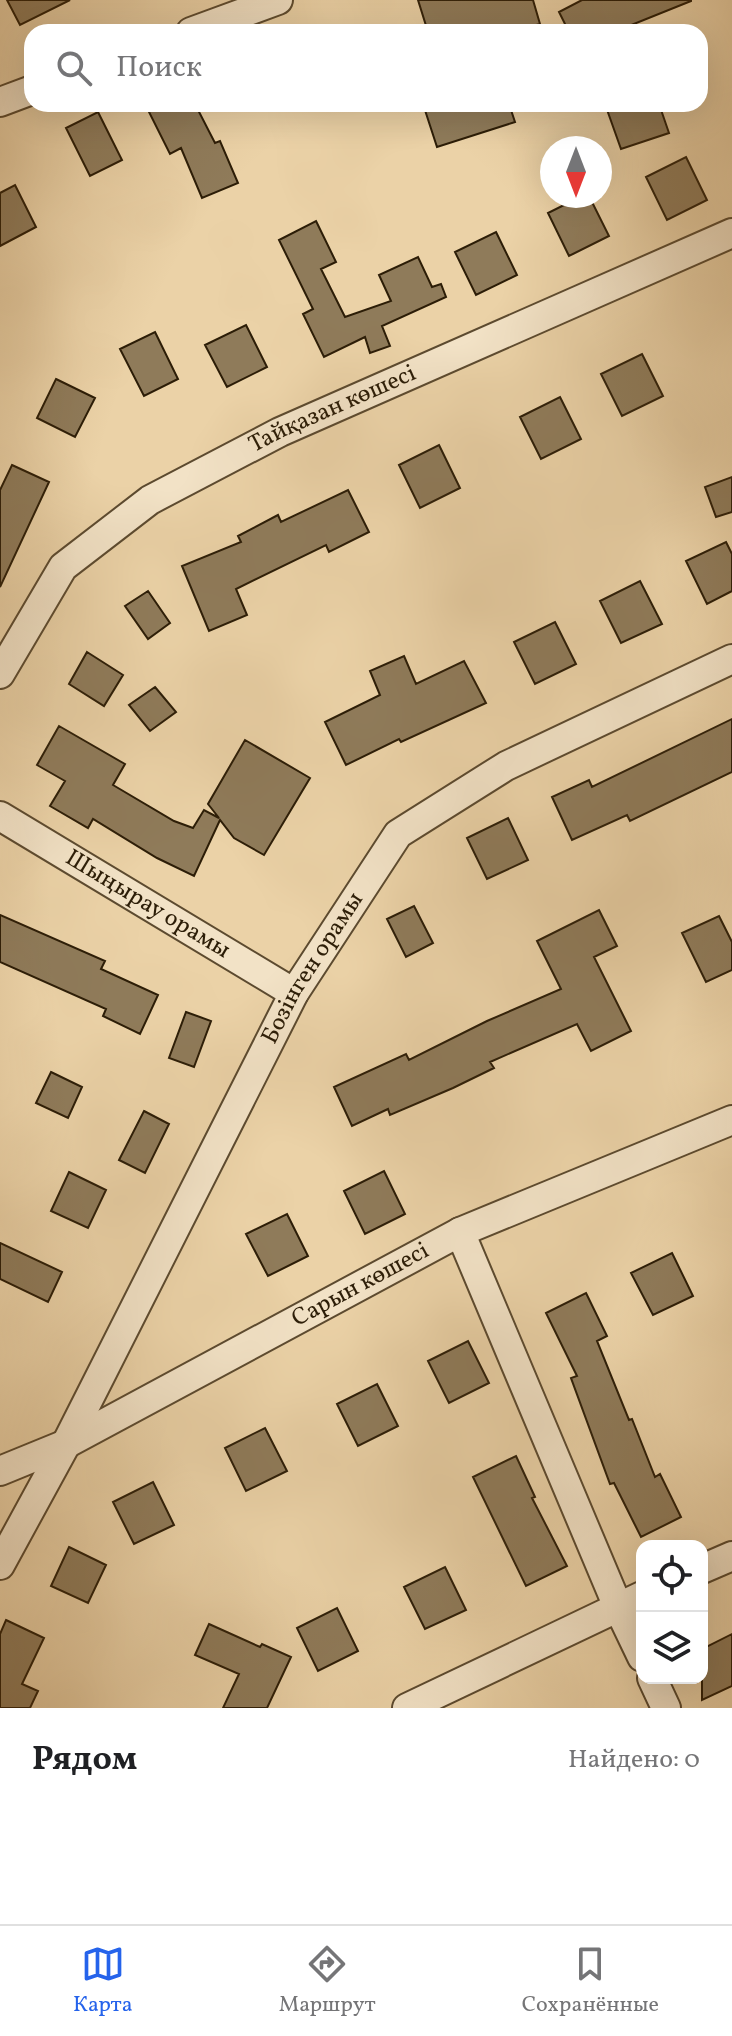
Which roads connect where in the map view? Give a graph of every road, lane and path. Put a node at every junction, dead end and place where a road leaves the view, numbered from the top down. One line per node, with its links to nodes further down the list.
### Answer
1 (278, 0): 2 (street)
2 (213, 24)
3 (24, 93): 4 (street)
4 (0, 102)
5 (732, 233): 7 (street, Тайқазан көшесі)
6 (732, 659): 9 (street, Бозінген орамы)
7 (0, 674)
8 (0, 816): 9 (street, Шыңырау орамы)
9 (294, 993): 12 (street, Бозінген орамы)
10 (732, 1120): 11 (street, Сарын көшесі)
11 (460, 1232): 12 (street, Сарын көшесі); 17 (street)
12 (66, 1444): 13 (street, Сарын көшесі); 15 (street, Бозінген орамы)
13 (0, 1471)
14 (732, 1556): 16 (street)
15 (0, 1565)
16 (708, 1566)
17 (630, 1602): 18 (street); 20 (street)
18 (636, 1630)
19 (655, 1684): 21 (street)
20 (407, 1708)
21 (666, 1708)

